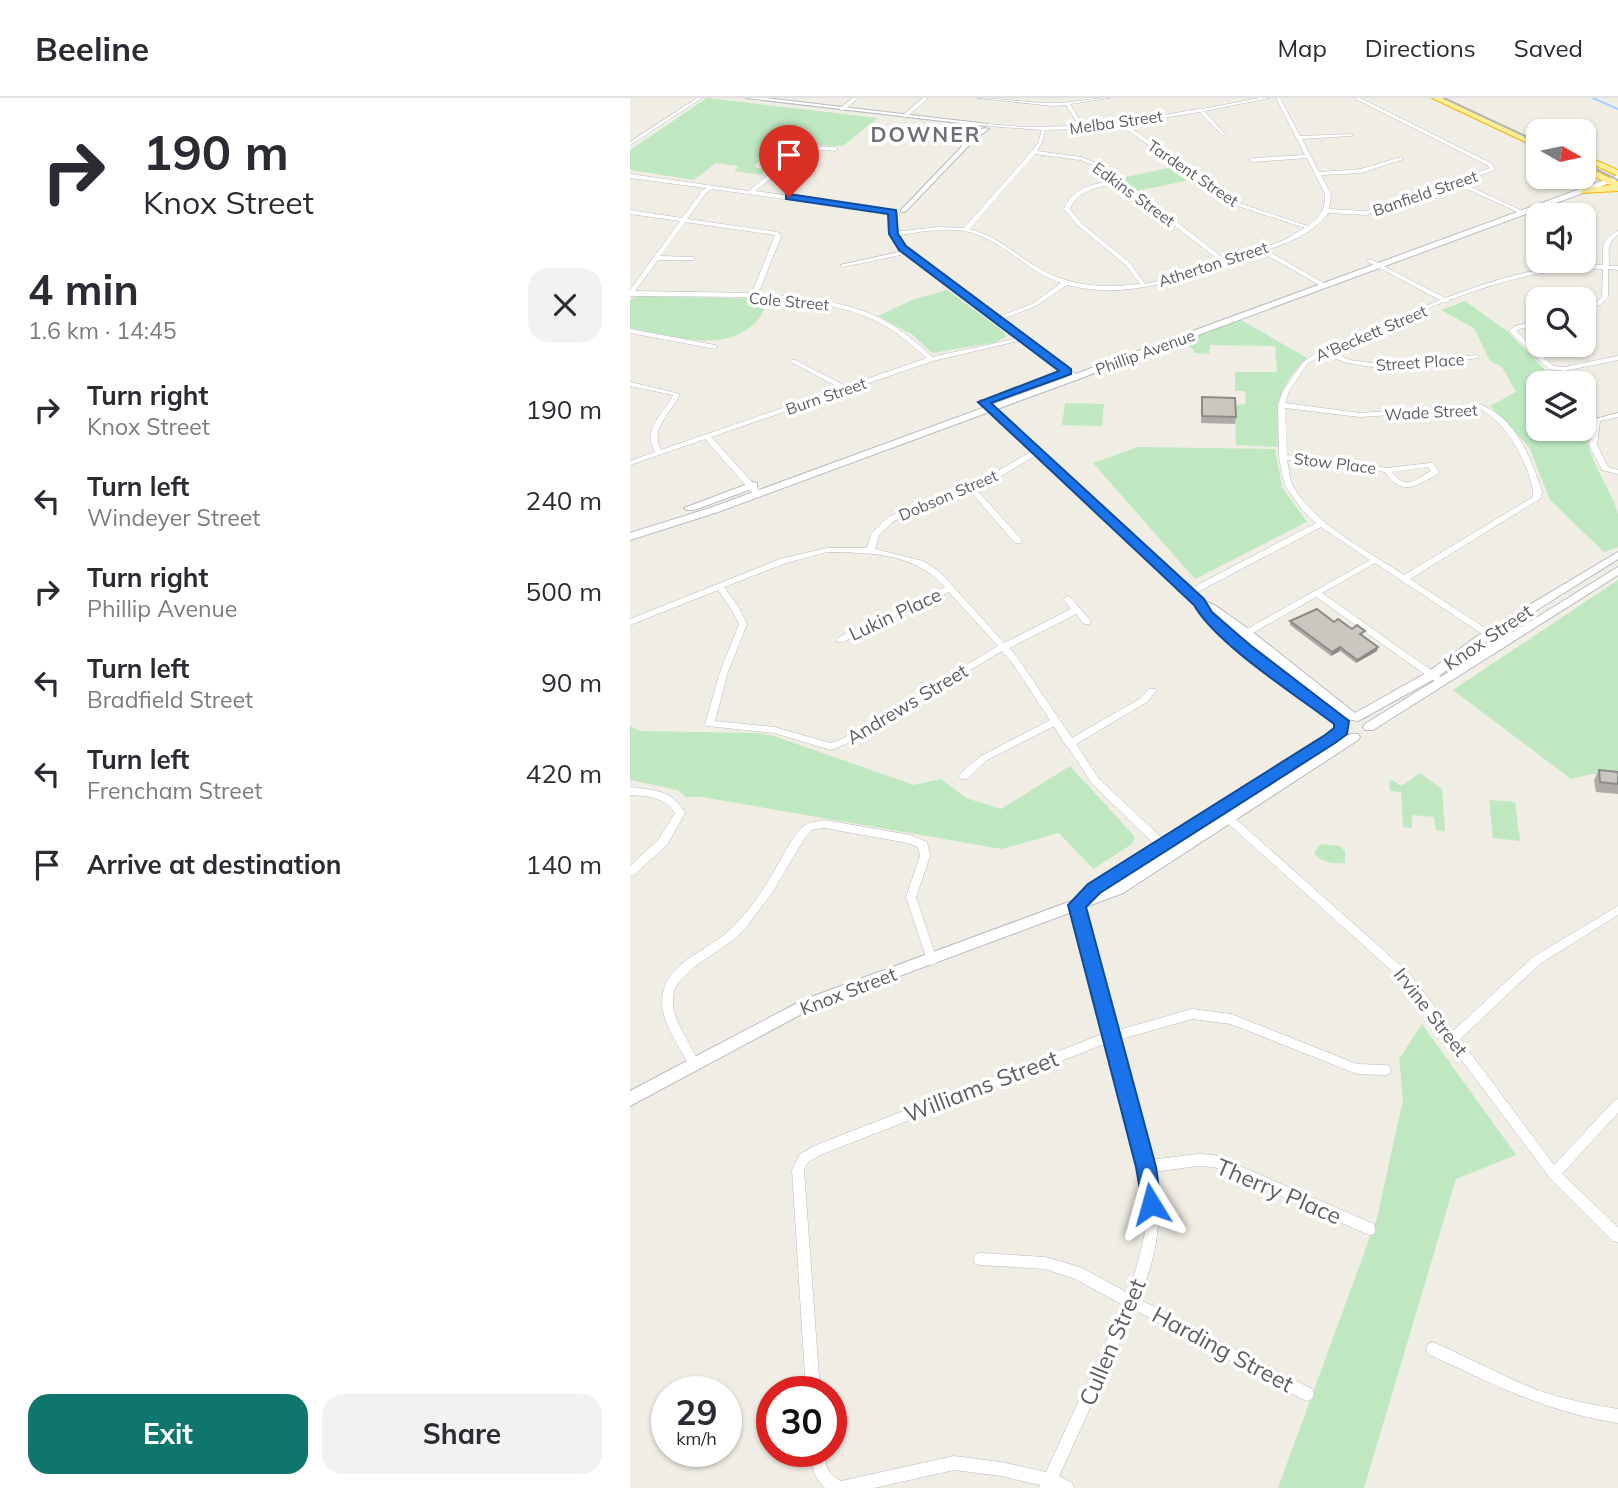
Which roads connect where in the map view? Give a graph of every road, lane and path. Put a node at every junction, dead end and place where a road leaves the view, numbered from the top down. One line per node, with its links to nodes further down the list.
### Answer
1 (749, 98): 13 (street, Melba Street)
2 (856, 98): 15 (street)
3 (926, 98): 17 (street)
4 (980, 98): 12 (street)
5 (1108, 98): 14 (street)
6 (1268, 98): 16 (street, Melba Street)
7 (1278, 98): 25 (street)
8 (1356, 98): 42 (street, Banfield Street)
9 (1436, 98): 26 (highway)
10 (1453, 98): 22 (highway)
11 (697, 99): 27 (street)
12 (993, 99): 14 (street)
13 (780, 100): 15 (street, Melba Street)
14 (1068, 104): 20 (street)
15 (842, 109): 17 (street, Melba Street)
16 (1200, 110): 18 (street, Melba Street); 23 (street)
17 (905, 116): 19 (street, Melba Street)
18 (1120, 123): 20 (street, Melba Street); 54 (street, Tardent Street)
19 (984, 127): 21 (street, Melba Street); 49 (street)
20 (1083, 129): 21 (street, Melba Street)
21 (1043, 131): 29 (street)
22 (1526, 131)
23 (1223, 135)
24 (1351, 135): 25 (street)
25 (1299, 138): 30 (street)
26 (1526, 140)
27 (630, 144)
28 (835, 149): 34 (street)
29 (1034, 152): 41 (street, Edkins Street); 55 (street)
30 (1308, 156): 32 (street); 36 (street)
31 (1401, 159): 36 (street)
32 (1253, 160)
33 (1596, 163): 38 (highway)
34 (779, 169): 35 (street); 48 (street)
35 (813, 173)
36 (1318, 174): 50 (street)
37 (1596, 174): 40 (highway)
38 (1618, 174): 40 (main road, Phillip Avenue)
39 (630, 176): 44 (street)
40 (1606, 179): 43 (main road, Phillip Avenue); 45 (highway); 47 (main road, Phillip Avenue)
41 (1120, 181): 62 (street, Edkins Street); 69 (street)
42 (1456, 182): 50 (street, Banfield Street); 51 (street)
43 (1596, 182)
44 (711, 187): 48 (street); 53 (street)
45 (1618, 187): 47 (highway)
46 (1568, 189): 51 (main road, Phillip Avenue)
47 (1584, 191): 51 (main road, Phillip Avenue)
48 (751, 192): 49 (street)
49 (897, 211): 57 (street)
50 (1327, 211): 54 (street, Atherton Street)
51 (1519, 211): 63 (main road, Phillip Avenue)
52 (630, 212): 53 (street)
53 (684, 220): 60 (street); 71 (street)
54 (1309, 228): 58 (street, Atherton Street)
55 (965, 230): 57 (street, Atherton Street); 67 (street, Atherton Street)
56 (1618, 233): 65 (street)
57 (893, 234): 59 (street)
58 (1260, 249): 62 (street, Atherton Street); 68 (street)
59 (908, 252): 64 (street); 74 (street)
60 (656, 258): 61 (street); 70 (street)
61 (693, 259)
62 (1224, 261): 69 (street, Atherton Street)
63 (1375, 263): 68 (main road, Phillip Avenue); 72 (street)
64 (844, 265)
65 (1606, 266): 66 (street, A'Beckett Street); 72 (street, A'Beckett Street); 73 (street)
66 (1618, 268)
67 (1066, 283): 69 (street, Atherton Street); 74 (street)
68 (1321, 283): 86 (main road, Phillip Avenue)
69 (1144, 286)
70 (631, 294): 71 (street, Cole Street)
71 (754, 297): 84 (street, Cole Street)
72 (1447, 301): 80 (street, A'Beckett Street)
73 (1596, 304)
74 (997, 319): 77 (street)
75 (1526, 325): 78 (street)
76 (630, 331): 79 (street)
77 (1024, 339): 84 (street, Burn Street); 86 (street)
78 (1526, 344)
79 (715, 347)
80 (1323, 351): 81 (street, Street Place); 90 (street, A'Beckett Street)
81 (1477, 357)
82 (1539, 357): 83 (street)
83 (1618, 358)
84 (931, 359): 88 (street, Burn Street)
85 (793, 361): 88 (street)
86 (1071, 375): 89 (main road, Phillip Avenue)
87 (630, 384): 94 (street)
88 (846, 389): 92 (street, Burn Street)
89 (987, 405): 93 (street); 100 (main road, Phillip Avenue)
90 (1281, 405): 95 (street); 109 (street, Wade Street)
91 (1618, 415): 98 (street)
92 (707, 437): 94 (street, Burn Street); 100 (street)
93 (1039, 451): 99 (street, Dobson Street); 112 (street)
94 (659, 453): 96 (street, Burn Street)
95 (1283, 457): 97 (street, Stow Place); 101 (street)
96 (630, 463)
97 (1387, 470): 97 (street, Stow Place)
98 (1618, 472)
99 (970, 487): 104 (street); 105 (street, Dobson Street)
100 (754, 490): 102 (main road, Phillip Avenue); 103 (main road, Phillip Avenue)
101 (1321, 524): 107 (street); 112 (street)
102 (630, 527)
103 (630, 537)
104 (1018, 541)
105 (871, 550): 110 (street); 111 (street)
106 (1618, 555): 120 (street, Knox Street)
107 (1375, 560): 109 (street); 113 (street)
108 (1618, 570): 123 (street, Knox Street)
109 (1403, 579): 120 (street)
110 (719, 586): 117 (street); 124 (street, Andrews Street)
111 (950, 588): 121 (street, Lukin Place); 124 (street)
112 (1189, 593): 115 (street)
113 (1316, 593): 119 (street); 125 (street)
114 (1067, 599): 116 (street)
115 (1199, 602): 119 (street); 122 (street)
116 (1077, 610): 118 (street); 124 (street, Andrews Street)
117 (630, 622)
118 (1087, 622)
119 (1246, 633): 122 (street); 128 (street)
120 (1489, 635): 123 (street); 125 (street, Knox Street)
121 (840, 640)
122 (1234, 640): 128 (street)
123 (1502, 643): 125 (street, Knox Street)
124 (1003, 647): 127 (street)
125 (1437, 678): 128 (street, Knox Street); 129 (street, Knox Street)
126 (1152, 691): 131 (street)
127 (1055, 721): 131 (street); 132 (street)
128 (1348, 721): 129 (street); 130 (street); 134 (street, Knox Street)
129 (1369, 727): 130 (street, Knox Street)
130 (1354, 737): 134 (street, Knox Street)
131 (1069, 744): 135 (street)
132 (964, 776)
133 (630, 791): 136 (street)
134 (1224, 814): 135 (street, Knox Street); 141 (street, Irvine Street)
135 (1168, 850): 137 (street, Knox Street)
136 (630, 872)
137 (1076, 905): 139 (street, Knox Street); 140 (street, Cullen Street)
138 (1618, 910): 141 (street)
139 (932, 960): 142 (street, Knox Street); 142 (street)
140 (1111, 1037): 143 (street, Williams Street); 146 (street, Cullen Street); 153 (street, Williams Street)
141 (1453, 1038): 147 (street, Irvine Street)
142 (694, 1064): 144 (street, Knox Street)
143 (1385, 1070)
144 (630, 1099)
145 (1618, 1105): 147 (street)
146 (1146, 1167): 148 (street, Therry Place); 151 (street, Cullen Street)
147 (1554, 1174): 149 (street, Irvine Street)
148 (1369, 1229)
149 (1618, 1236)
150 (979, 1259): 151 (street, Harding Street)
151 (1132, 1301): 154 (street, Harding Street); 157 (street, Cullen Street)
152 (1433, 1349): 155 (street)
153 (812, 1376)
154 (1307, 1394)
155 (1618, 1416)
156 (820, 1467): 158 (street)
157 (1048, 1485): 158 (street); 159 (street)
158 (841, 1488)
159 (1067, 1488)

